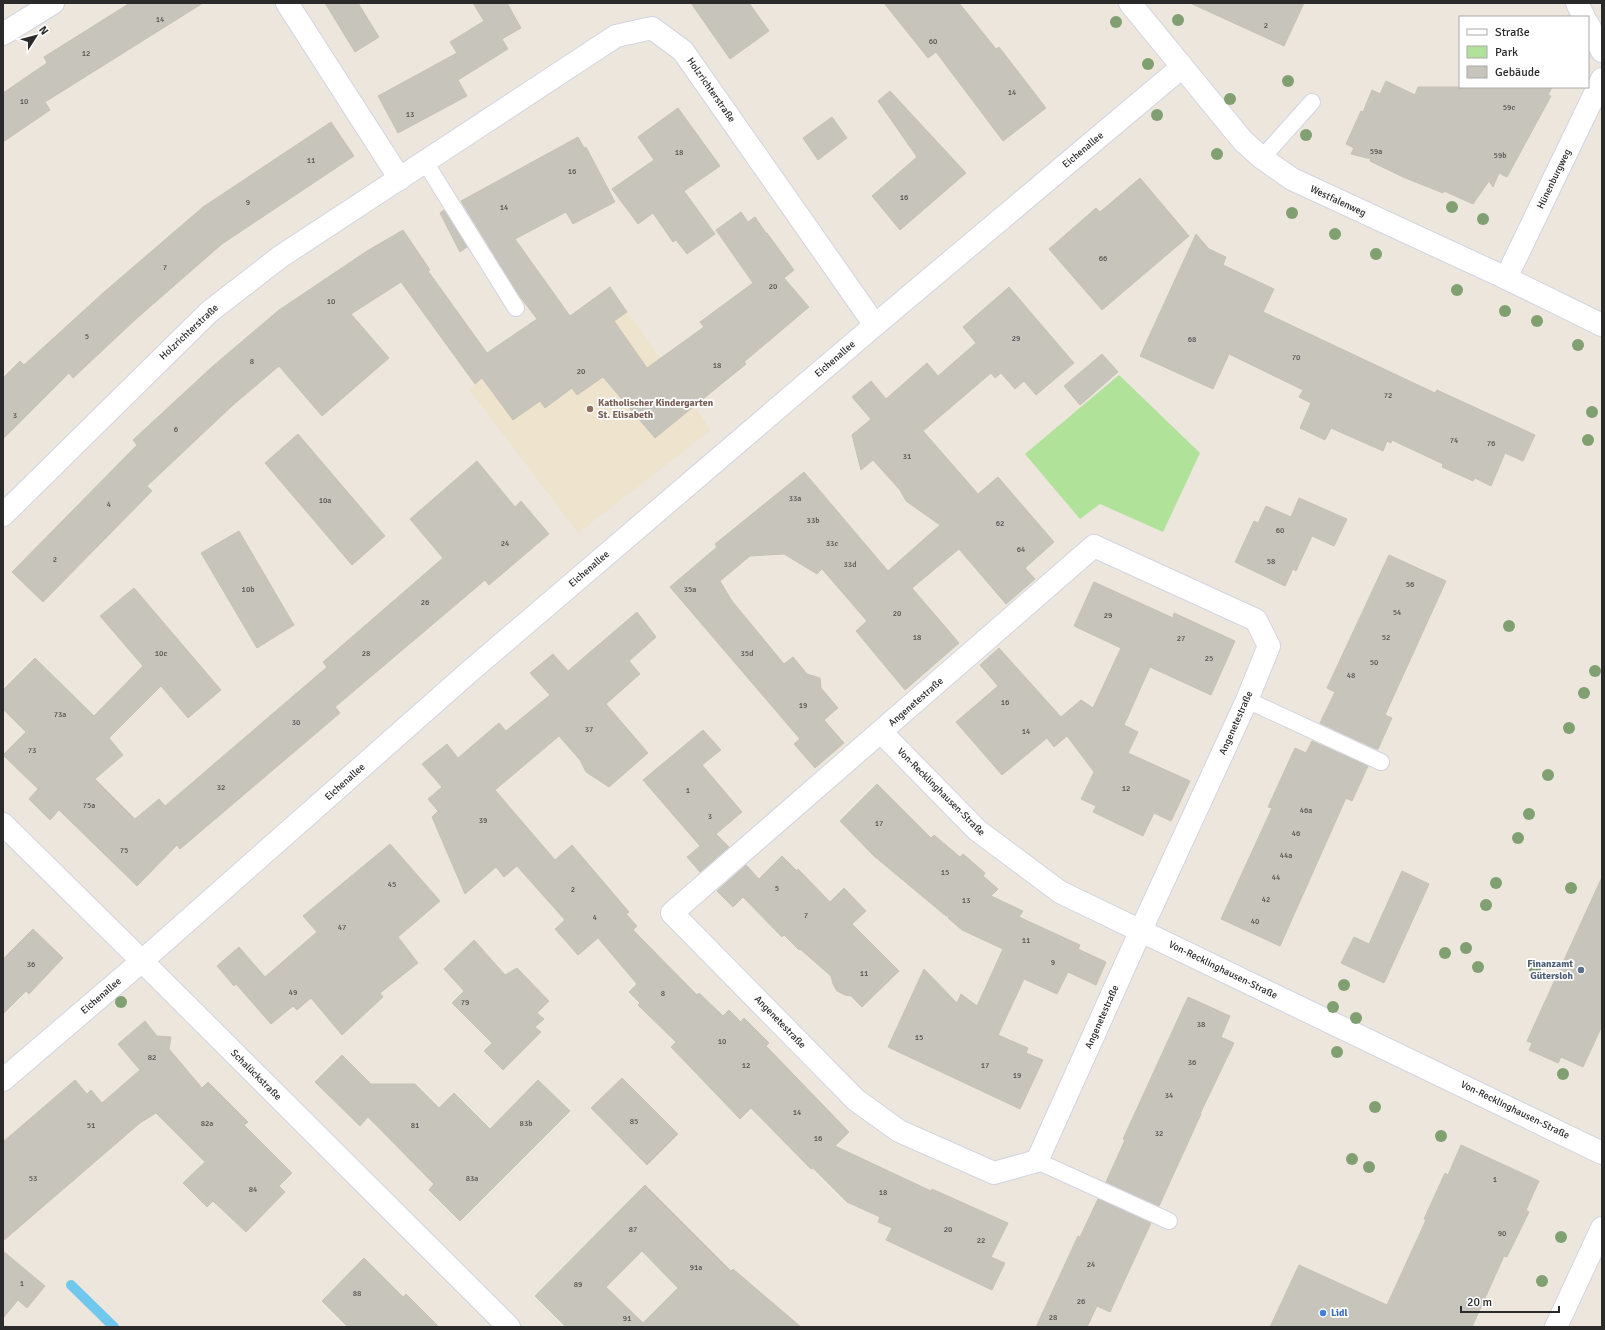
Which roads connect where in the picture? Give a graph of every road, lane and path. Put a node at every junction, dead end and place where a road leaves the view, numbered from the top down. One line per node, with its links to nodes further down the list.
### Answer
1 (53, 3): 7 (street)
2 (287, 3): 14 (street)
3 (1130, 3): 9 (street, Westfalenweg)
4 (1577, 3): 5 (street)
5 (1584, 16)
6 (1589, 26): 8 (street)
7 (3, 34)
8 (1602, 50)
9 (1182, 67): 12 (street, Westfalenweg); 17 (street, Eichenallee)
10 (1602, 80): 15 (street, Hünenburgweg)
11 (1312, 102): 12 (lane)
12 (1262, 158): 15 (street, Westfalenweg)
13 (425, 162): 14 (street, Holzrichterstraße); 16 (lane); 17 (street, Holzrichterstraße)
14 (400, 179): 19 (street, Holzrichterstraße)
15 (1506, 278): 18 (street, Westfalenweg)
16 (516, 308)
17 (875, 325): 25 (street, Eichenallee)
18 (1602, 325)
19 (3, 515)
20 (1247, 700): 21 (street, Angenetestraße); 22 (lane); 24 (street, Angenetestraße)
21 (881, 732): 24 (street, Von-Recklinghausen-Straße); 28 (street, Angenetestraße)
22 (1381, 762)
23 (3, 824): 25 (street, Schalückstraße)
24 (1141, 930): 27 (street, Von-Recklinghausen-Straße); 28 (street, Angenetestraße)
25 (142, 961): 26 (street, Eichenallee); 31 (street, Schalückstraße)
26 (3, 1080)
27 (1602, 1153)
28 (1037, 1161): 29 (lane)
29 (1170, 1221)
30 (1602, 1228): 32 (street)
31 (509, 1327)
32 (1556, 1327)

